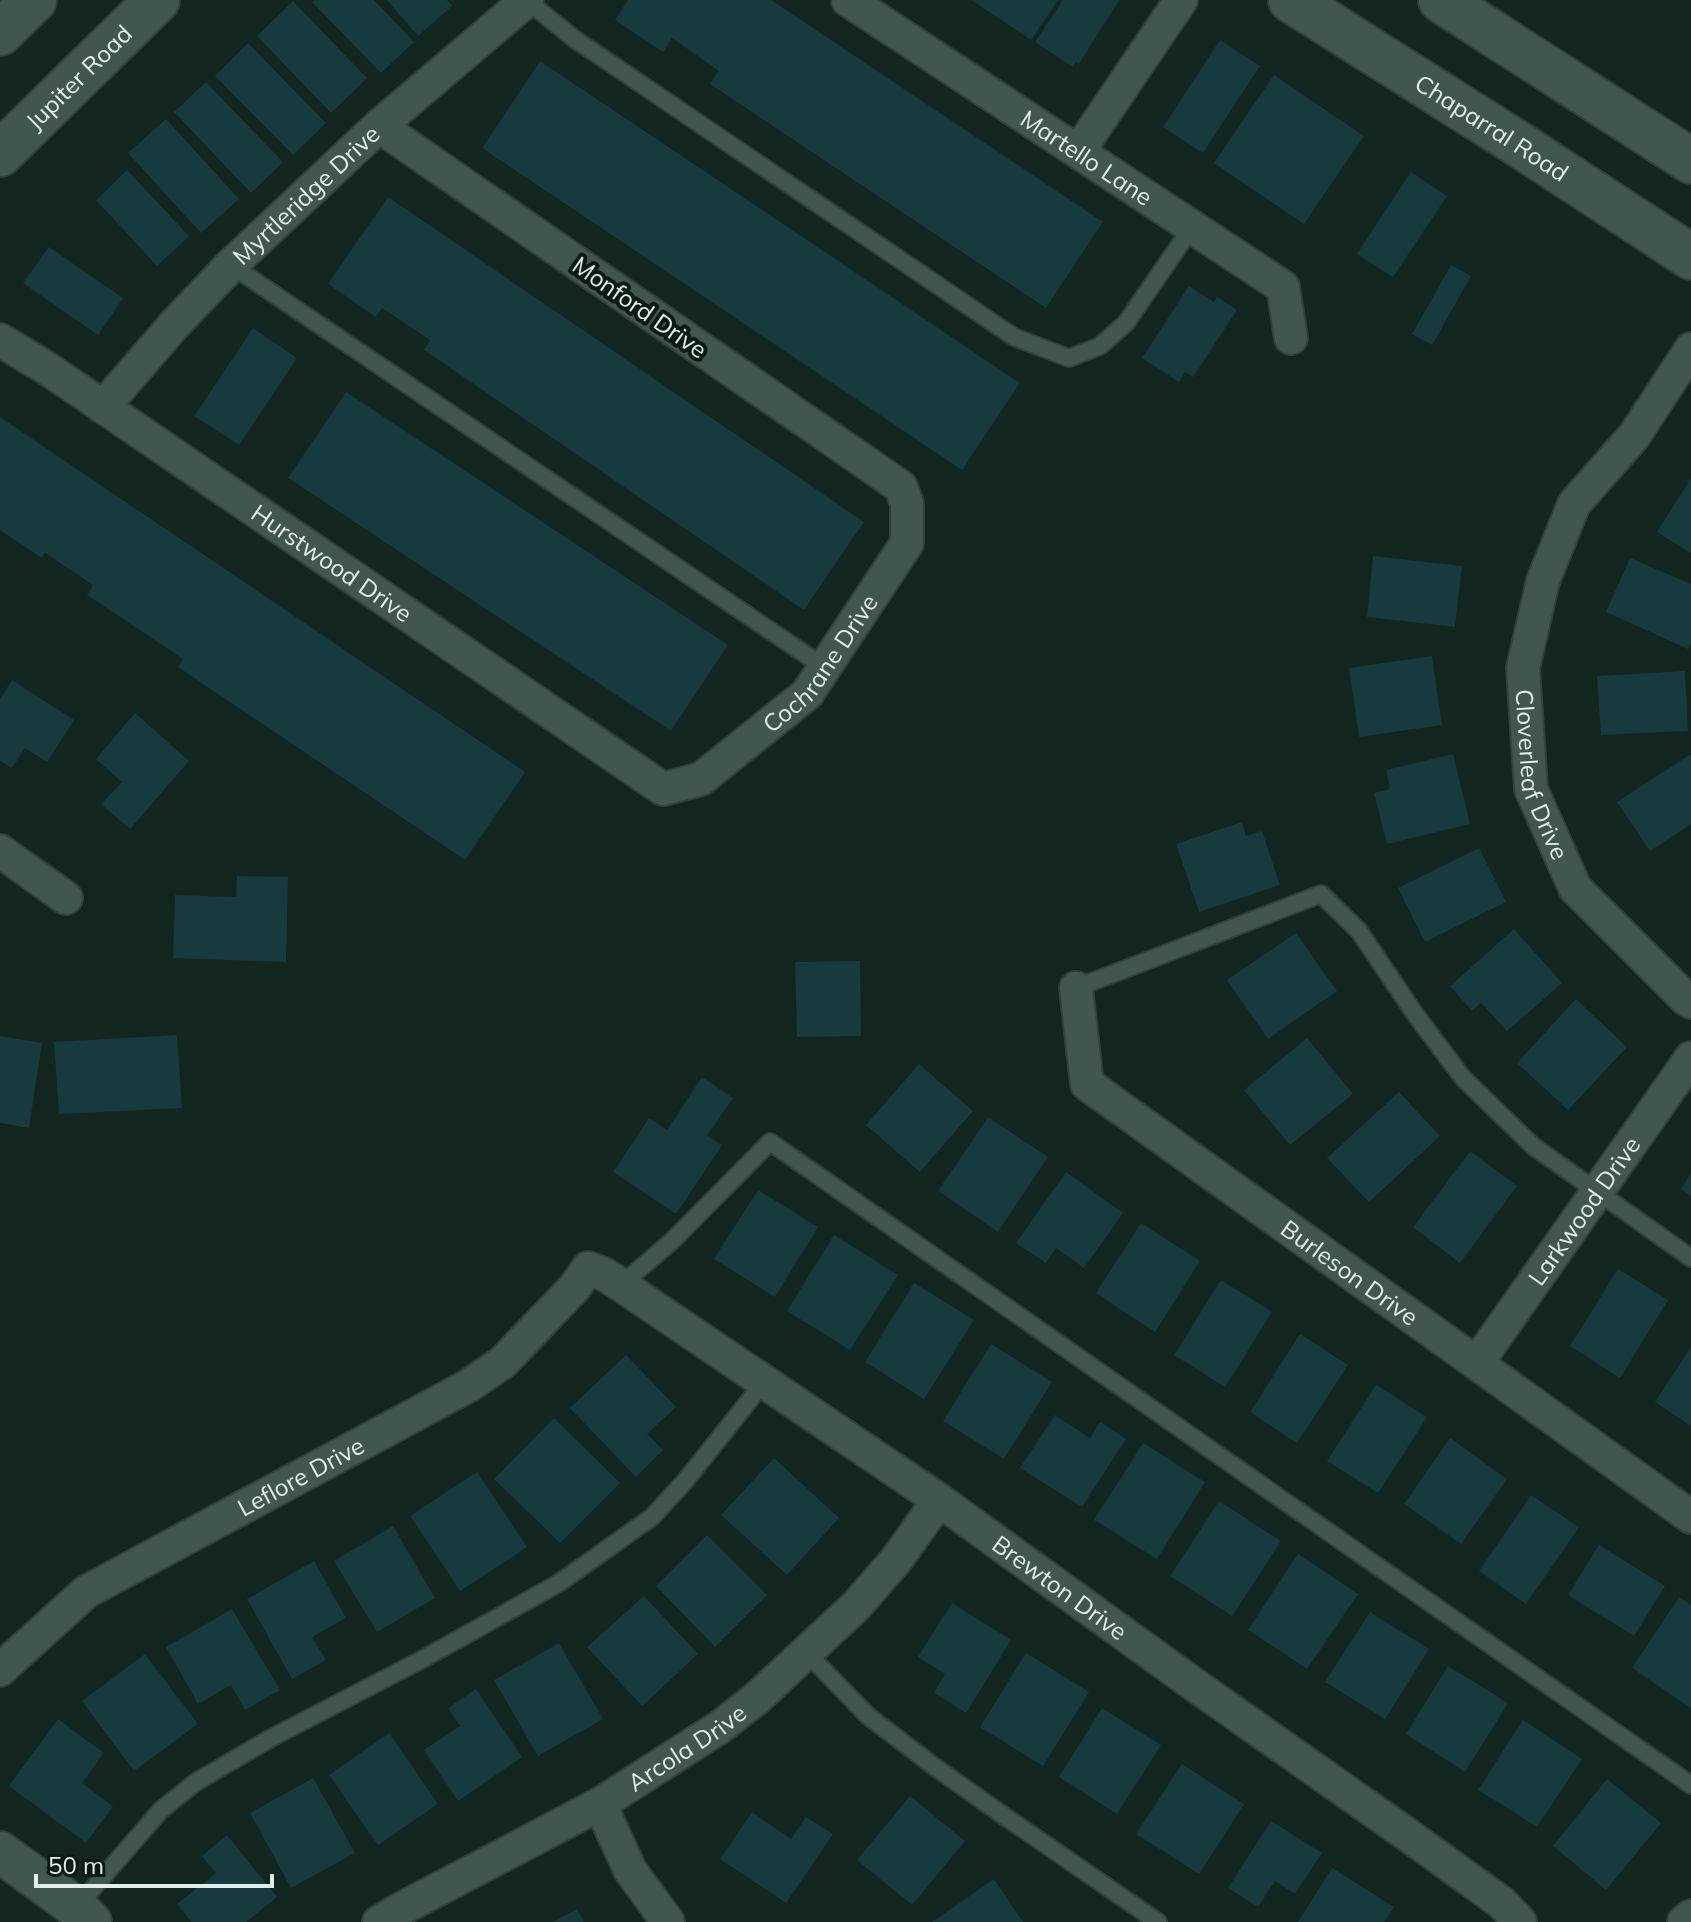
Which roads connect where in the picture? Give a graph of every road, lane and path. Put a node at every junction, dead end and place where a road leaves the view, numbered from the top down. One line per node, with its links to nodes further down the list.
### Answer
1 (34, 0): 8 (main road)
2 (157, 0): 11 (main road, Jupiter Road)
3 (526, 0): 9 (street, Myrtleridge Drive); 13 (lane)
4 (848, 0): 10 (street, Martello Lane)
5 (1181, 0): 10 (street)
6 (1291, 0): 14 (main road, Chaparral Road)
7 (1441, 0): 12 (main road)
8 (0, 33)
9 (379, 126): 15 (street, Myrtleridge Drive); 20 (street, Monford Drive)
10 (1078, 152): 13 (street, Martello Lane)
11 (0, 154)
12 (1691, 161)
13 (1192, 227): 16 (street, Martello Lane)
14 (1691, 257)
15 (231, 265): 19 (street, Myrtleridge Drive); 21 (lane)
16 (1291, 338)
17 (0, 340): 19 (street, Hurstwood Drive)
18 (1691, 349): 26 (street, Cloverleaf Drive)
19 (103, 407): 22 (street, Hurstwood Drive)
20 (901, 487): 21 (street, Cochrane Drive)
21 (824, 667): 22 (street, Cochrane Drive)
22 (663, 789)
23 (0, 851): 24 (street)
24 (66, 898)
25 (1076, 988): 28 (lane); 32 (street, Burleson Drive)
26 (1691, 1002)
27 (1691, 1058): 28 (street, Larkwood Drive)
28 (1598, 1191): 29 (lane); 32 (street, Larkwood Drive)
29 (1691, 1258)
30 (588, 1268): 31 (street, Brewton Drive); 37 (street, Leflore Drive)
31 (621, 1285): 33 (street, Brewton Drive); 38 (lane)
32 (1477, 1363): 35 (street, Burleson Drive)
33 (764, 1382): 34 (street, Brewton Drive); 42 (lane)
34 (939, 1500): 36 (street, Arcola Drive); 46 (street, Brewton Drive)
35 (1691, 1517)
36 (807, 1653): 39 (street, Arcola Drive); 45 (lane)
37 (0, 1670)
38 (1691, 1785)
39 (600, 1804): 43 (street, Arcola Drive); 44 (street)
40 (0, 1852): 42 (street)
41 (1691, 1916): 47 (street)
42 (78, 1917)
43 (396, 1918)
44 (668, 1922)
45 (1158, 1922)
46 (1520, 1922)
47 (1684, 1922)

